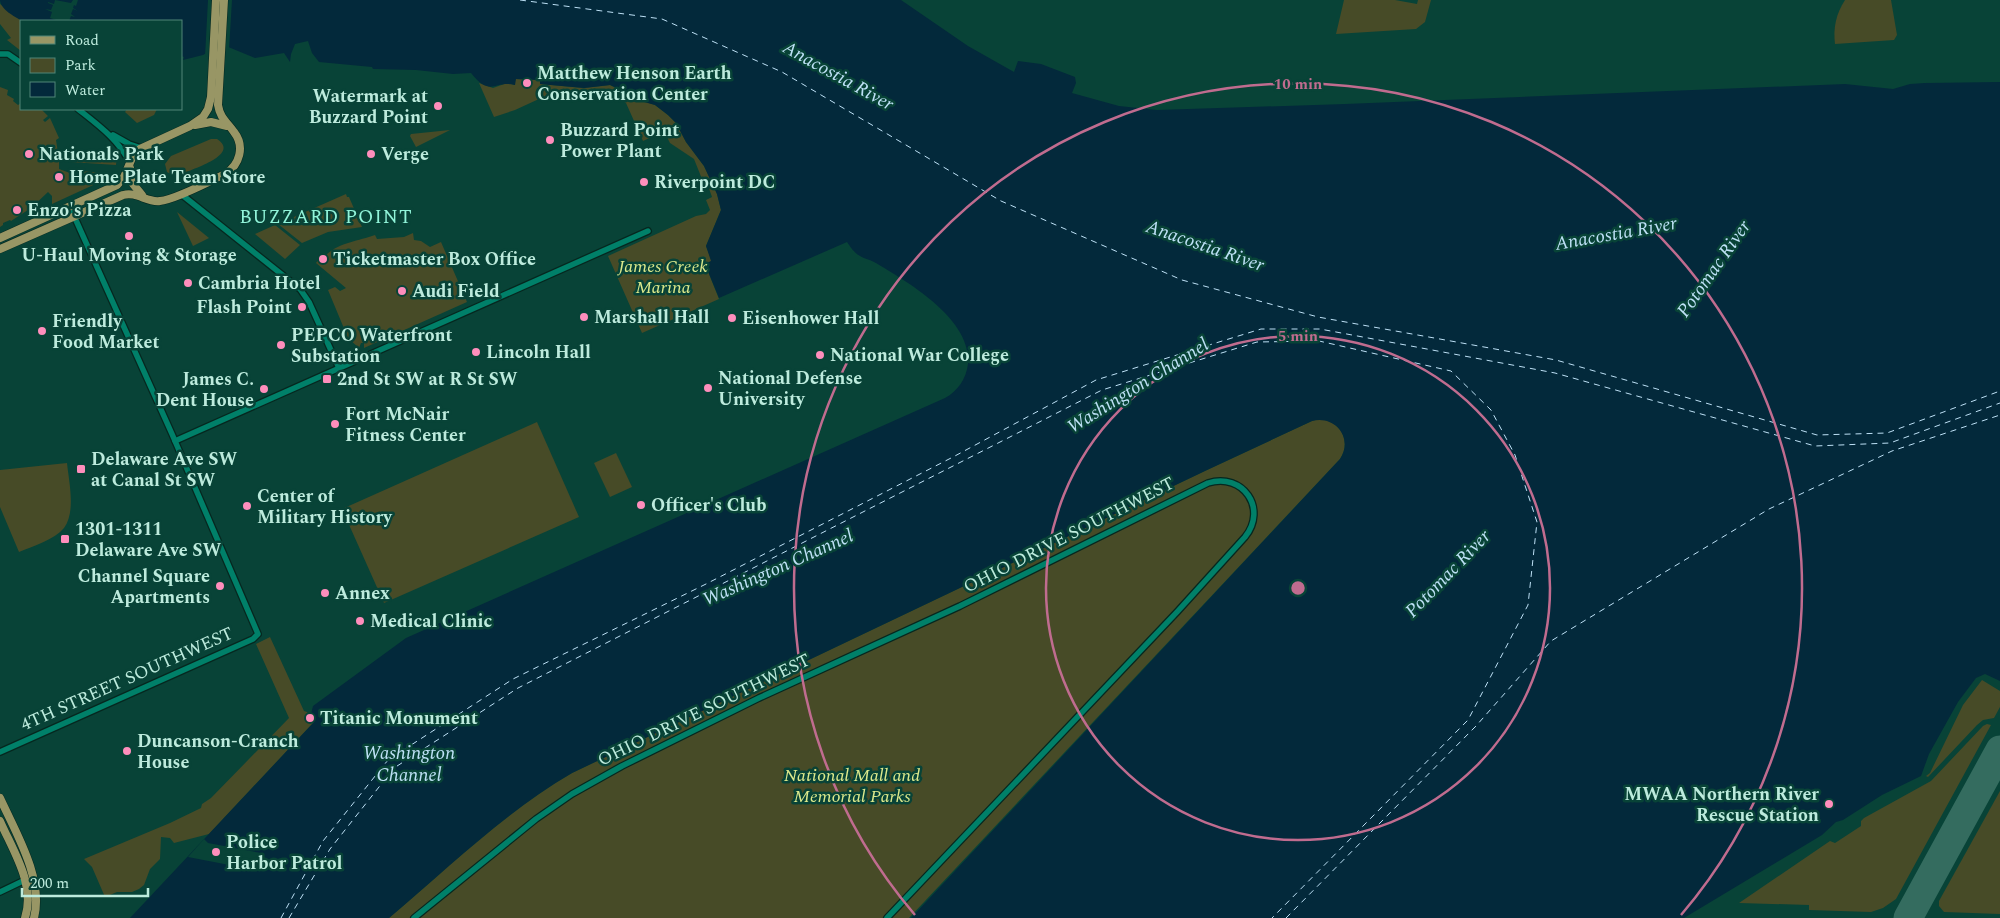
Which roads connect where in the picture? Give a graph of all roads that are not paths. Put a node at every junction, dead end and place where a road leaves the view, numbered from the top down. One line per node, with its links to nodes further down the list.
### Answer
1 (216, 0): 5 (main road)
2 (224, 0): 5 (main road)
3 (2, 53): 4 (street)
4 (20, 63)
5 (216, 80): 7 (main road); 8 (main road)
6 (79, 110): 9 (street)
7 (190, 126): 8 (main road); 10 (main road)
8 (229, 127): 12 (main road)
9 (105, 130): 10 (street); 11 (street)
10 (141, 148): 11 (main road)
11 (130, 164): 13 (main road); 14 (main road)
12 (181, 194): 13 (main road); 19 (street)
13 (144, 198): 15 (main road)
14 (70, 207): 15 (street); 17 (main road)
15 (74, 216): 18 (main road); 20 (street)
16 (648, 231): 19 (street)
17 (0, 238)
18 (0, 249)
19 (339, 368): 20 (street)
20 (175, 441): 21 (street, 4TH STREET SOUTHWEST)
21 (0, 752)
22 (0, 798): 27 (main road)
23 (0, 821): 24 (main road)
24 (25, 880): 25 (street); 26 (main road)
25 (0, 892)
26 (25, 918)
27 (34, 918)
28 (414, 918): 29 (street, OHIO DRIVE SOUTHWEST)
29 (887, 918)

